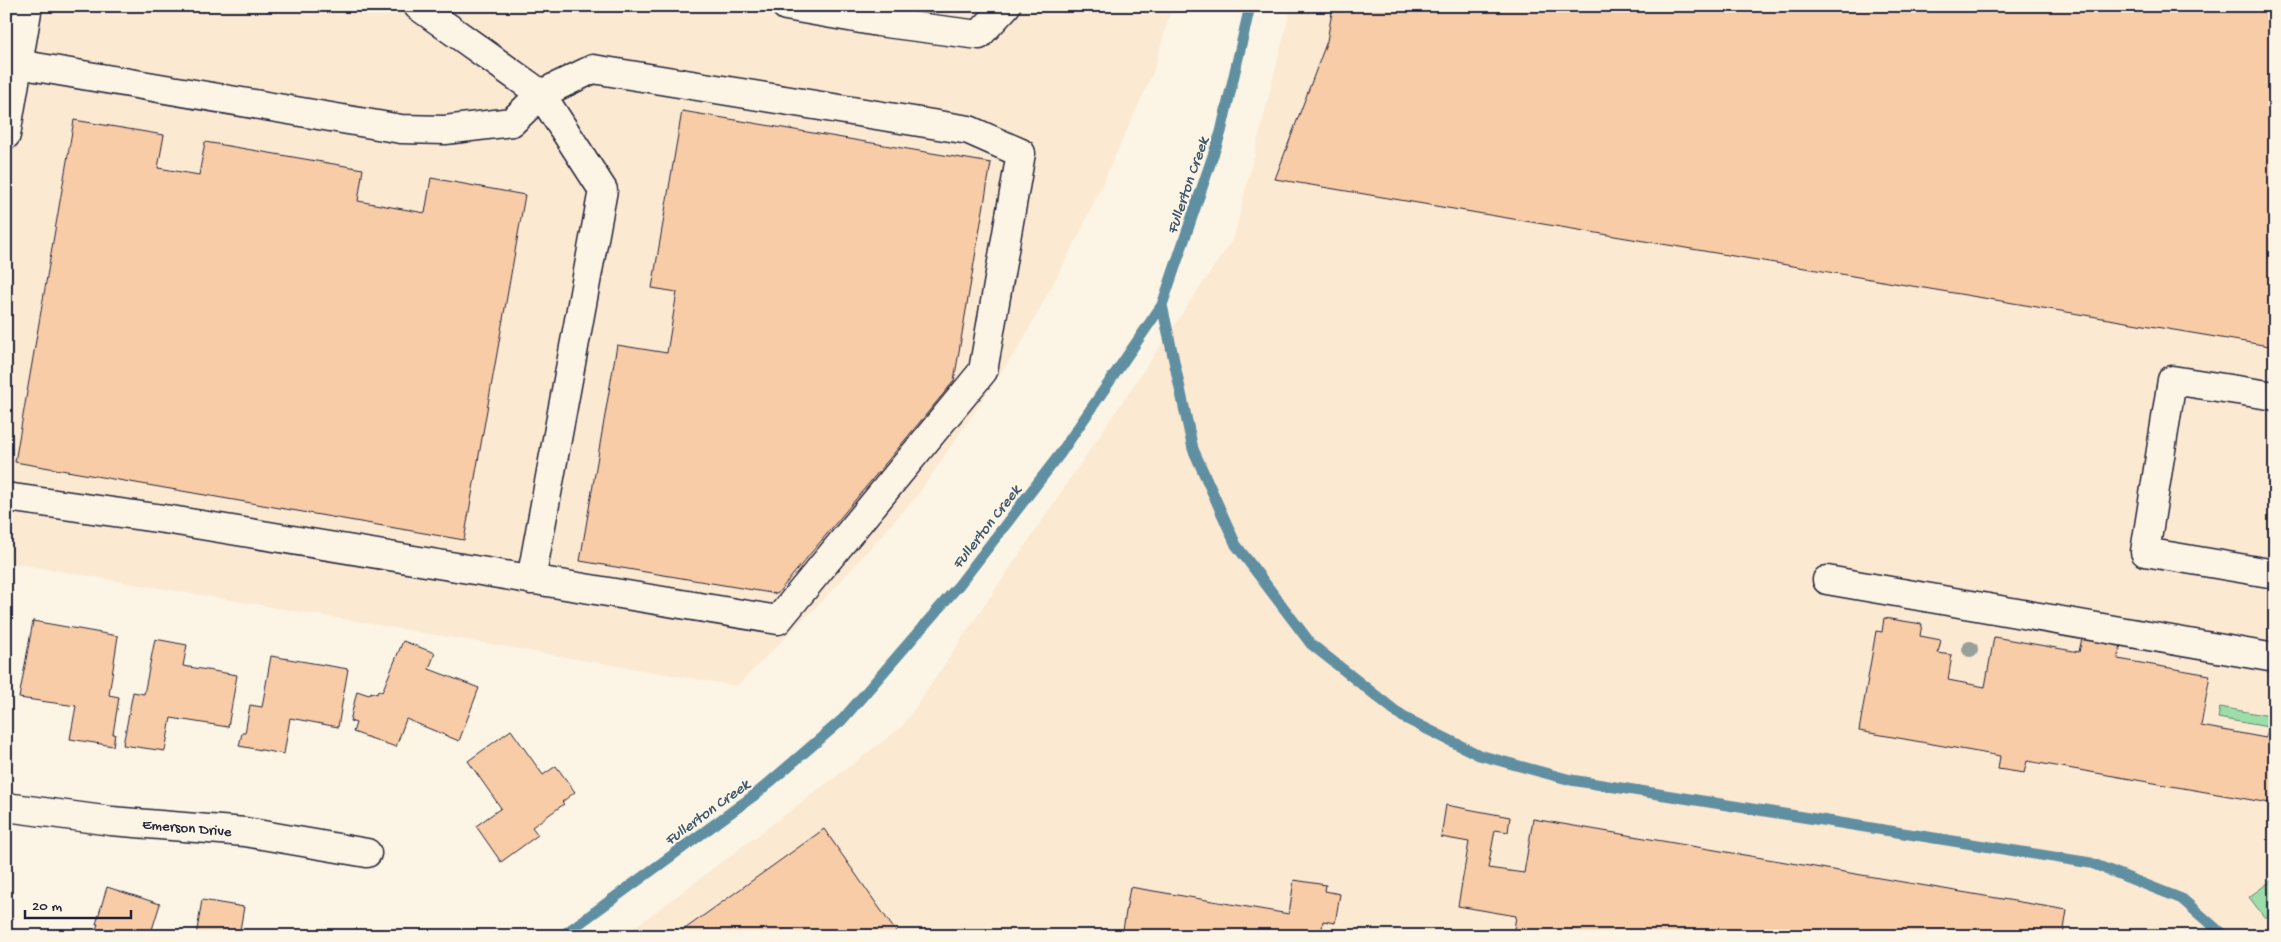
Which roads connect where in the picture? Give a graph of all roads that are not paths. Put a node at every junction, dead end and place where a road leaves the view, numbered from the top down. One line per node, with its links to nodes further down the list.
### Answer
1 (28, 6): 5 (street)
2 (418, 6): 6 (street)
3 (786, 6): 4 (street)
4 (1006, 6)
5 (12, 63): 6 (street); 7 (street)
6 (540, 94): 11 (street); 11 (street)
7 (6, 135)
8 (2275, 396): 10 (street)
9 (6, 497): 11 (street)
10 (2275, 574)
11 (531, 580)
12 (1827, 580): 13 (street)
13 (2275, 658)
14 (6, 807): 15 (street, Emerson Drive)
15 (367, 852)

